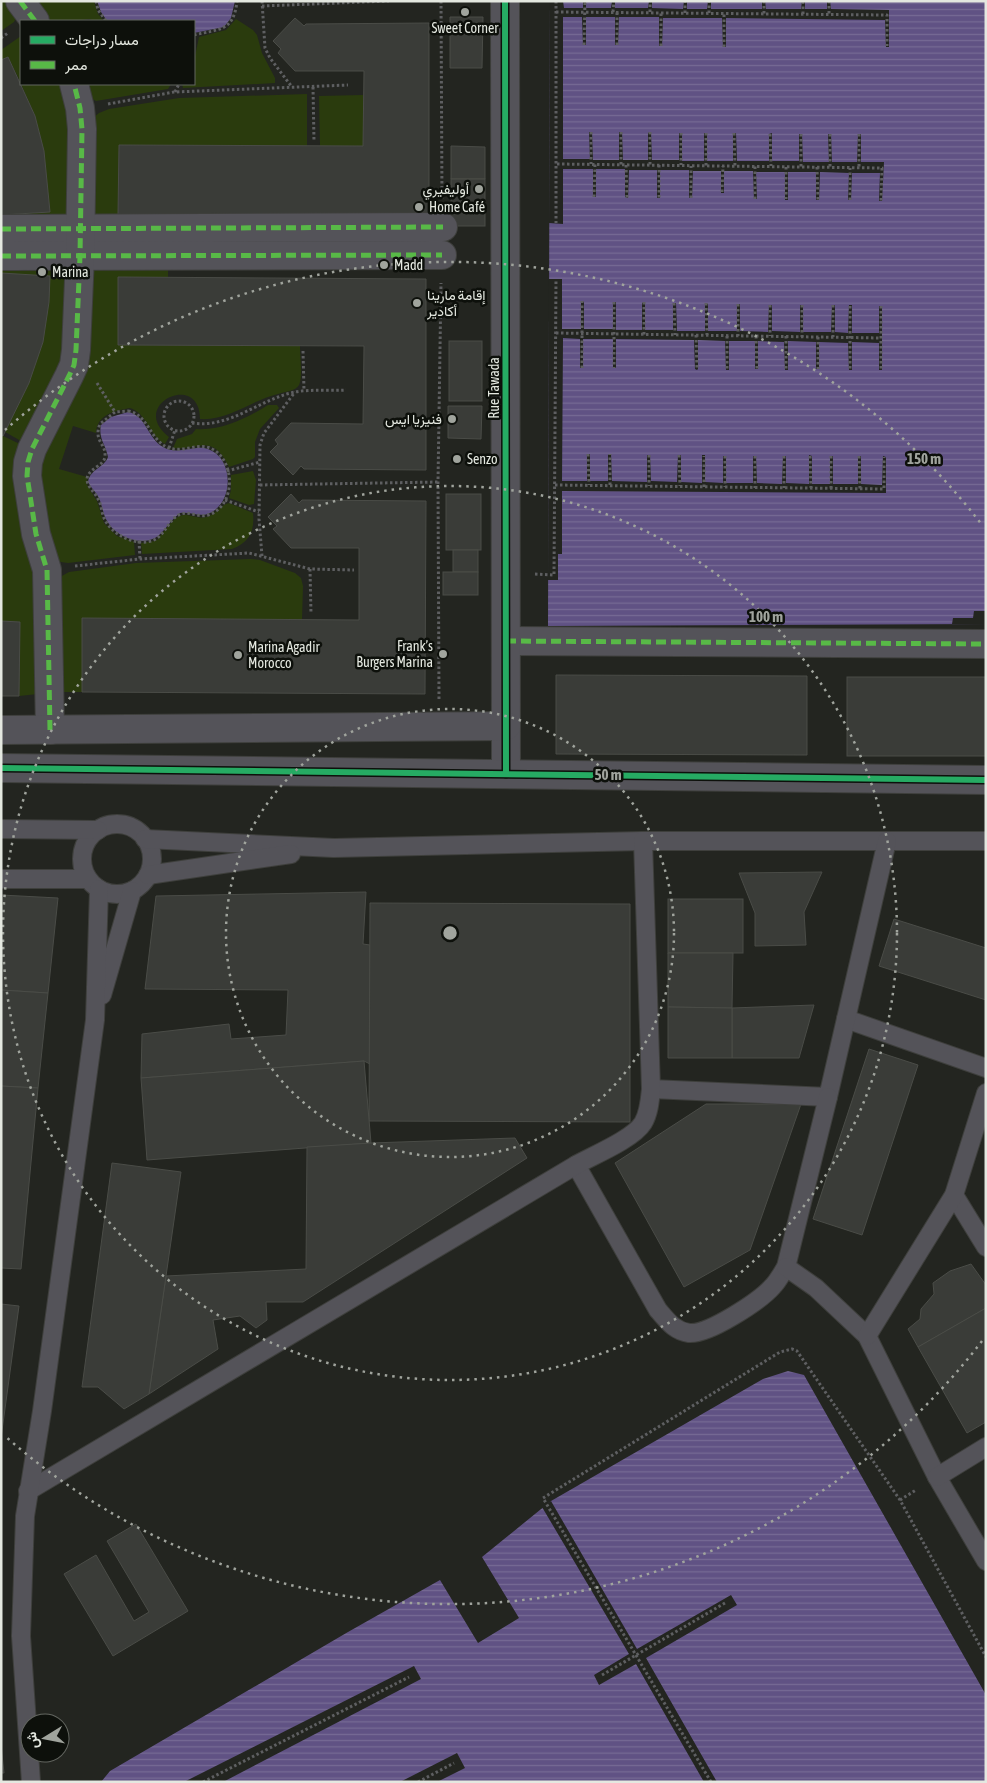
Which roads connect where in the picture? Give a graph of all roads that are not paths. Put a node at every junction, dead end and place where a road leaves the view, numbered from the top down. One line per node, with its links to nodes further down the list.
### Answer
1 (20, 1): 3 (street)
2 (505, 1): 11 (street, Rue Tawada)
3 (34, 20)
4 (77, 96): 6 (street)
5 (442, 227): 6 (street)
6 (79, 228): 7 (street); 9 (street)
7 (1, 229)
8 (1, 256): 9 (street)
9 (80, 256): 10 (street); 15 (street)
10 (442, 256)
11 (506, 641): 12 (street); 13 (street, Rue Tawada)
12 (986, 644)
13 (506, 726): 15 (street); 17 (street, Rue Tawada)
14 (1, 730): 15 (street)
15 (50, 730)
16 (1, 768): 17 (street)
17 (506, 774): 18 (street)
18 (986, 780)
19 (1, 829): 20 (lane)
20 (98, 830): 21 (lane); 28 (lane)
21 (145, 839): 25 (lane); 26 (lane)
22 (643, 841): 23 (lane); 25 (lane); 33 (lane)
23 (888, 841): 24 (lane); 30 (lane)
24 (986, 842)
25 (334, 848): 26 (lane)
26 (148, 875): 29 (lane)
27 (1, 879): 28 (lane)
28 (93, 884): 29 (lane); 31 (lane)
29 (132, 891): 31 (lane)
30 (846, 1019): 32 (lane); 35 (lane)
31 (95, 1020): 43 (lane)
32 (986, 1068)
33 (651, 1088): 35 (lane); 36 (lane)
34 (986, 1093): 37 (lane)
35 (828, 1098): 39 (lane)
36 (576, 1164): 39 (lane); 43 (lane)
37 (954, 1195): 38 (lane); 40 (lane)
38 (986, 1247)
39 (786, 1267): 40 (lane)
40 (866, 1336): 42 (lane)
41 (986, 1447): 42 (lane)
42 (937, 1477): 44 (lane)
43 (28, 1491): 45 (lane)
44 (986, 1561)
45 (31, 1782)

